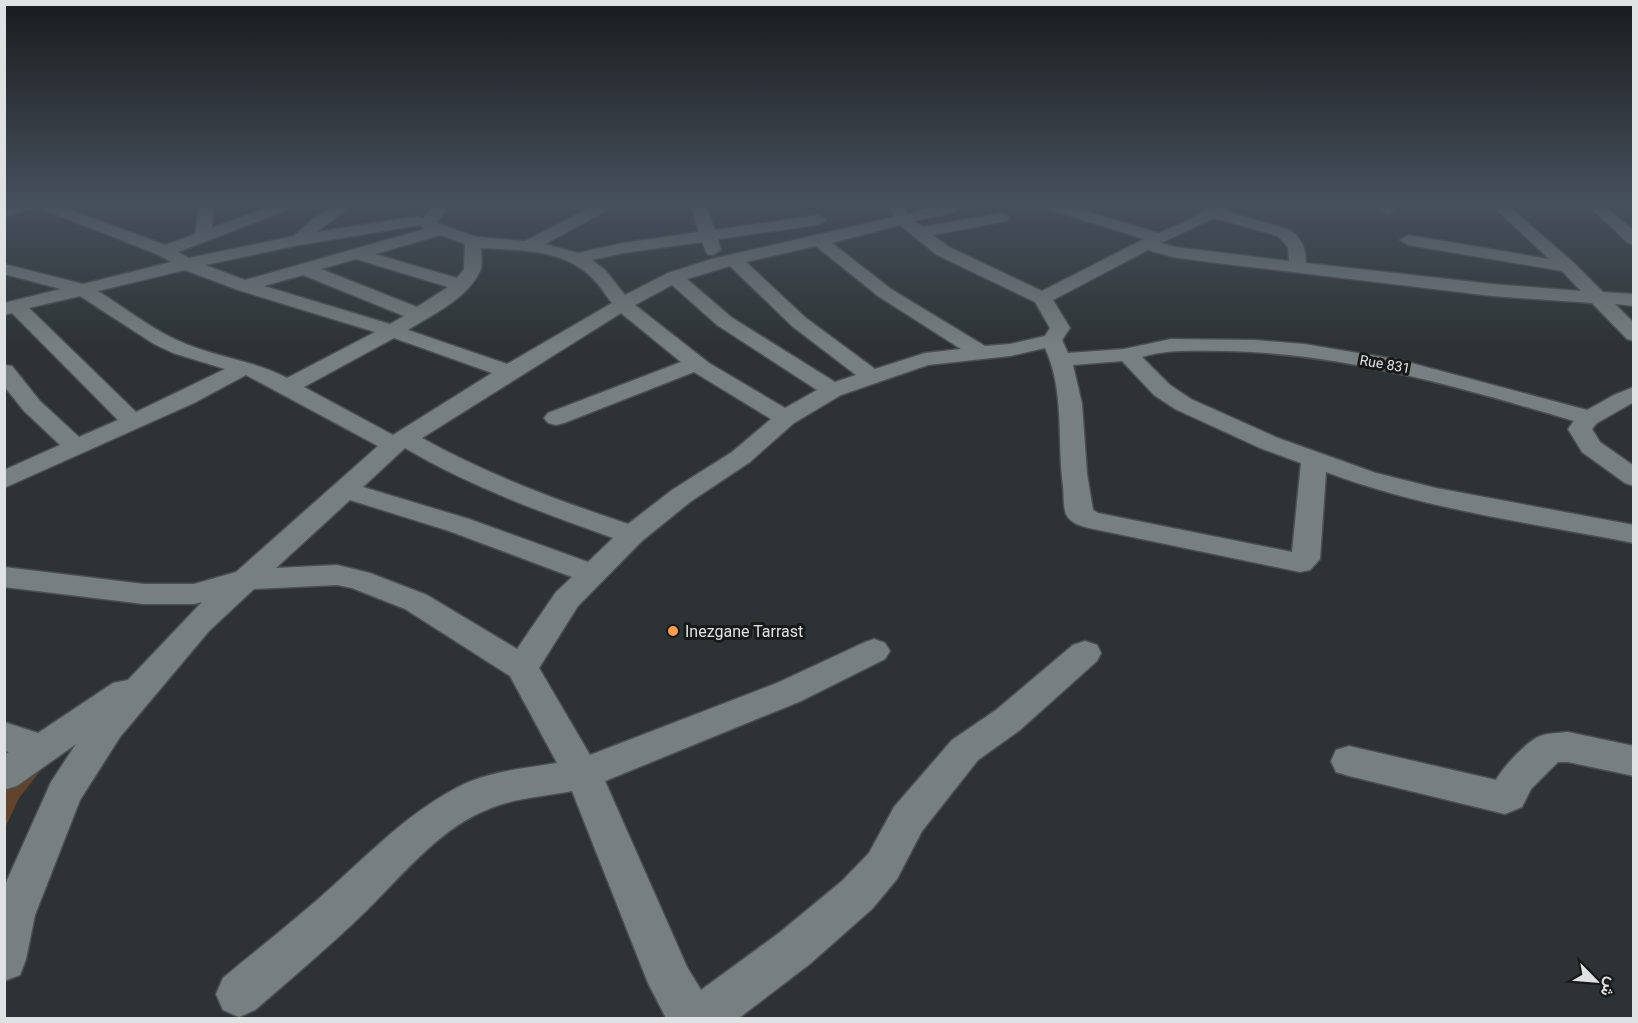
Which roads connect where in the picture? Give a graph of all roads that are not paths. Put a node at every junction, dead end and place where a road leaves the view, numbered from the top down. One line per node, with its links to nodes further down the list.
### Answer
1 (165, 251): 19 (street)
2 (249, 251): 19 (street)
3 (368, 251): 16 (street)
4 (468, 251): 25 (street)
5 (541, 251): 17 (street)
6 (611, 251): 17 (street)
7 (718, 251): 18 (street)
8 (756, 251): 18 (street)
9 (841, 251): 39 (street)
10 (947, 251): 30 (street)
11 (1134, 251): 30 (street)
12 (1179, 251): 20 (street)
13 (1297, 251): 20 (street)
14 (1472, 251): 21 (street)
15 (1550, 251): 21 (street)
16 (357, 254): 23 (street); 25 (street)
17 (575, 259): 32 (street)
18 (726, 262): 24 (street); 45 (street)
19 (186, 264): 26 (street); 27 (street)
20 (1297, 266): 29 (street)
21 (1568, 267): 29 (street)
22 (4, 269): 27 (street)
23 (305, 269): 26 (street); 28 (street)
24 (674, 278): 32 (street); 47 (street)
25 (461, 285): 35 (street)
26 (244, 286): 34 (street)
27 (84, 290): 33 (street); 42 (street)
28 (363, 293): 34 (street); 35 (street)
29 (1594, 296): 31 (street); 37 (street)
30 (1042, 298): 38 (street)
31 (1634, 300)
32 (622, 304): 41 (street); 44 (street)
33 (10, 308): 52 (street)
34 (320, 311): 36 (street)
35 (419, 315): 36 (street)
36 (392, 331): 44 (street); 46 (street)
37 (1634, 335)
38 (1057, 350): 39 (street, Rue 831); 40 (street, Rue 831); 55 (street)
39 (982, 354): 45 (street, Rue 831)
40 (1125, 355): 51 (street, Rue 831); 55 (street)
41 (696, 364): 49 (street); 50 (street)
42 (245, 367): 46 (street); 52 (street)
43 (4, 371): 54 (street)
44 (509, 372): 53 (street)
45 (873, 377): 47 (street, Rue 831)
46 (288, 387): 53 (street)
47 (833, 390): 50 (street, Rue 831)
48 (1634, 394): 51 (street)
49 (556, 418)
50 (786, 418): 60 (street, Rue 831)
51 (1589, 418): 56 (street)
52 (133, 422): 54 (street)
53 (400, 441): 58 (street); 60 (street)
54 (76, 447): 57 (street)
55 (1314, 460): 59 (street)
56 (1634, 478)
57 (4, 480)
58 (343, 489): 61 (street); 63 (street)
59 (1634, 534)
60 (632, 535): 61 (street, Rue 831)
61 (592, 574): 66 (street, Rue 831)
62 (4, 577): 63 (street)
63 (243, 580): 66 (street); 67 (street)
64 (874, 651): 72 (street)
65 (1085, 653): 77 (street)
66 (522, 668): 72 (street)
67 (153, 672): 69 (street); 74 (street)
68 (4, 736): 69 (street)
69 (42, 749): 73 (street)
70 (1349, 761): 71 (street)
71 (1634, 761)
72 (582, 774): 75 (street); 76 (street)
73 (4, 775)
74 (4, 958)
75 (239, 994)
76 (691, 1018)
77 (702, 1018)

